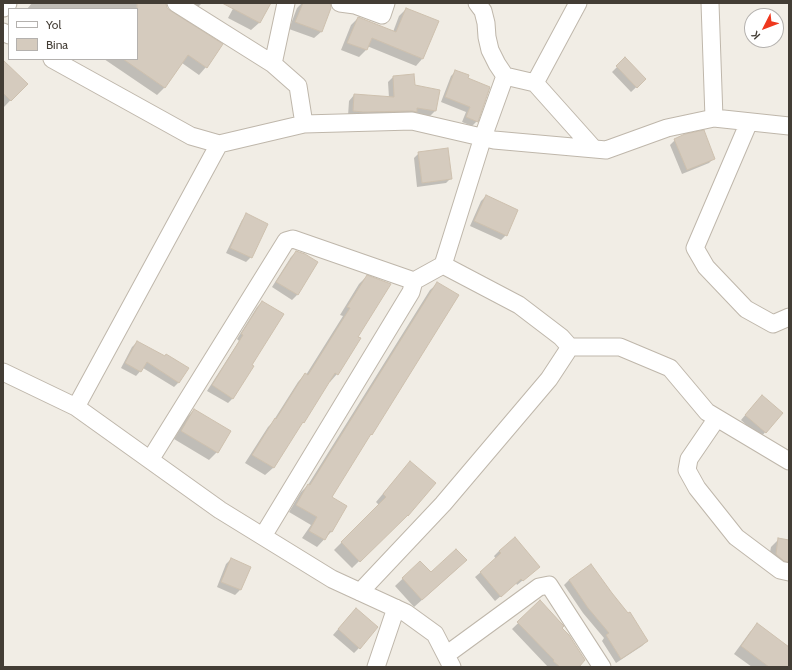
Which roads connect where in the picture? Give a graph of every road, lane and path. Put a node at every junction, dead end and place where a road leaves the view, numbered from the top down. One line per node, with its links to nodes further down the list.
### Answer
1 (6, 3): 9 (street)
2 (176, 3): 11 (street)
3 (286, 3): 11 (street)
4 (340, 3): 5 (street)
5 (386, 3)
6 (477, 3): 12 (street)
7 (578, 3): 13 (street)
8 (710, 3): 14 (street)
9 (3, 6)
10 (54, 60): 19 (street)
11 (272, 64): 16 (street)
12 (505, 76): 13 (street); 18 (street)
13 (535, 83): 20 (street)
14 (714, 118): 15 (street); 20 (street)
15 (750, 122): 17 (street); 23 (street)
16 (304, 124): 18 (street); 19 (street)
17 (789, 126)
18 (483, 138): 20 (street); 21 (street)
19 (219, 144): 26 (street)
20 (594, 149)
21 (443, 265): 22 (street); 24 (street)
22 (414, 281): 28 (street); 30 (street)
23 (789, 317)
24 (570, 347): 27 (street); 32 (street)
25 (3, 372): 26 (street)
26 (76, 406): 28 (street)
27 (718, 418): 29 (street); 31 (street)
28 (150, 460): 30 (street)
29 (789, 461)
30 (263, 536): 32 (street)
31 (789, 572)
32 (360, 592): 33 (street)
33 (396, 608): 34 (street); 35 (street)
34 (449, 661): 36 (street)
35 (376, 667)
36 (602, 667)

